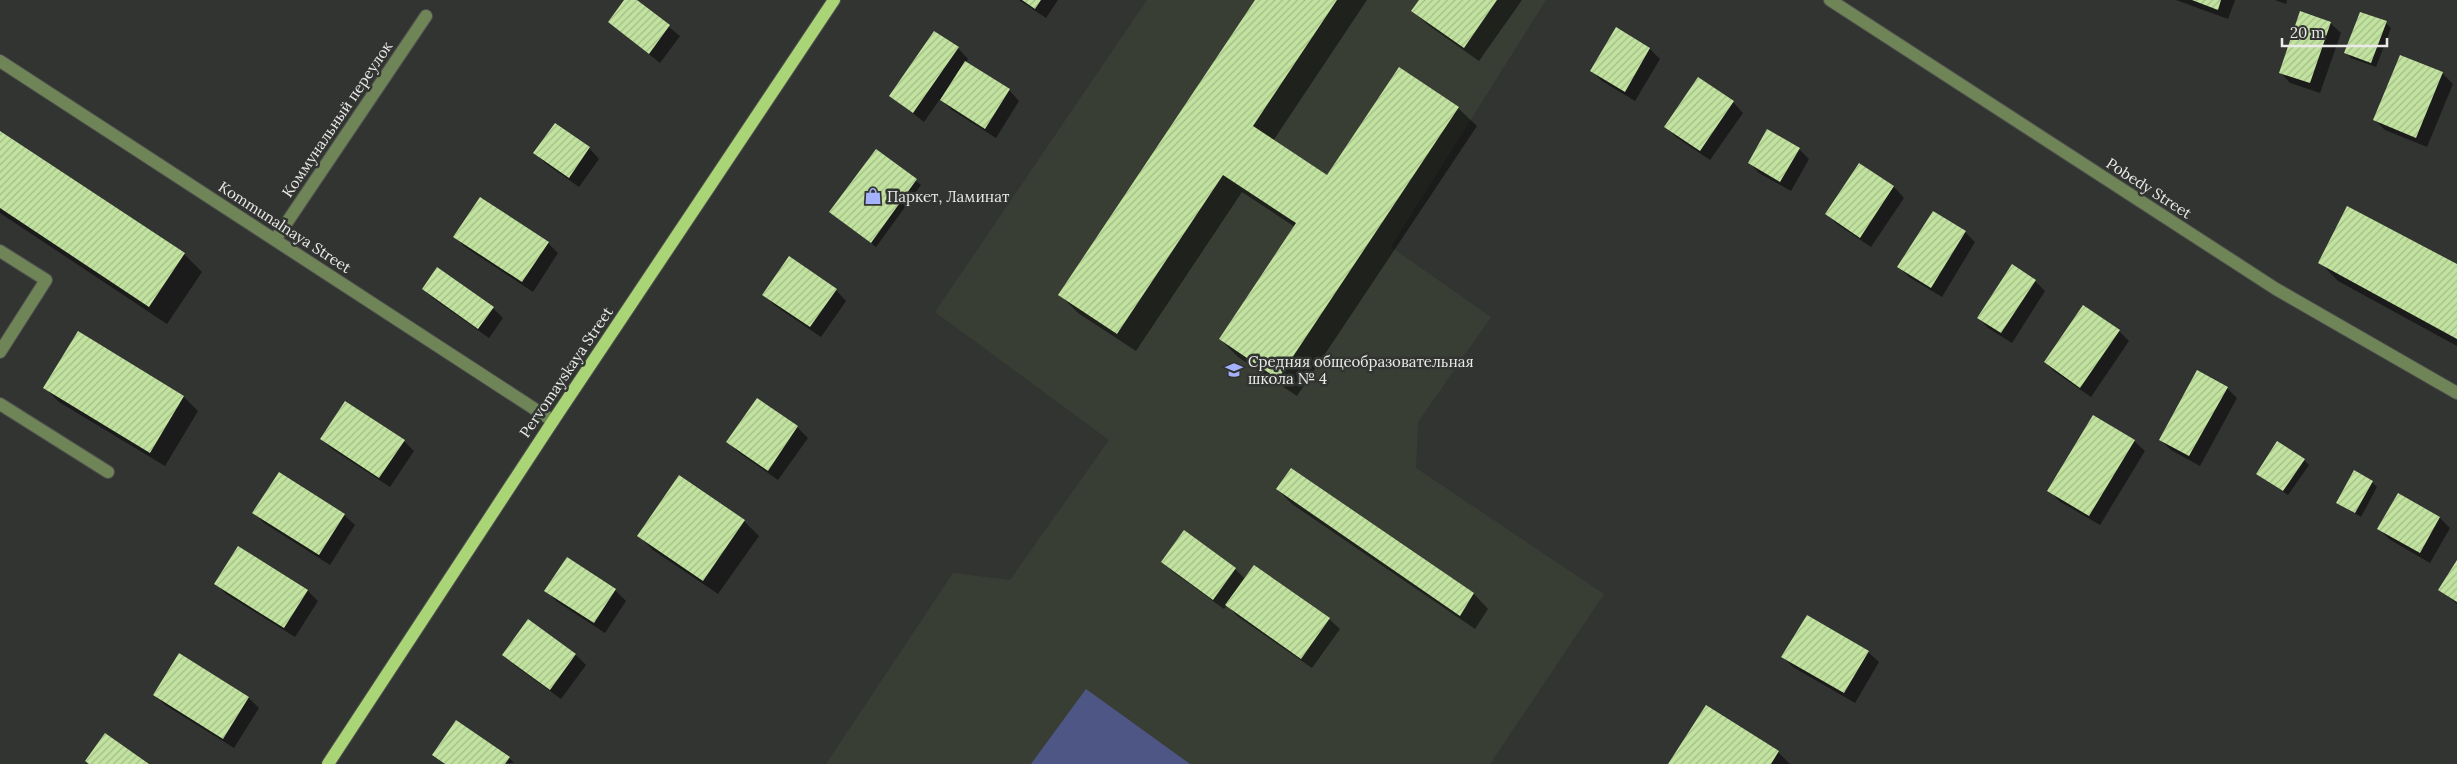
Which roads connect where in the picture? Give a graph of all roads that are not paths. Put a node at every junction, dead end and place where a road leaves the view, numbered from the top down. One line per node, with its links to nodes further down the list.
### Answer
1 (834, 0): 10 (main road, Pervomayskaya Street)
2 (1830, 0): 8 (street, Pobedy Street)
3 (426, 16): 5 (street, Коммунальный переулок)
4 (0, 61): 5 (street, Kommunalnaya Street)
5 (275, 240): 10 (street, Kommunalnaya Street)
6 (0, 251): 7 (street)
7 (0, 352)
8 (2457, 393)
9 (0, 404): 11 (street)
10 (552, 421): 12 (main road, Pervomayskaya Street)
11 (108, 472)
12 (328, 764)

